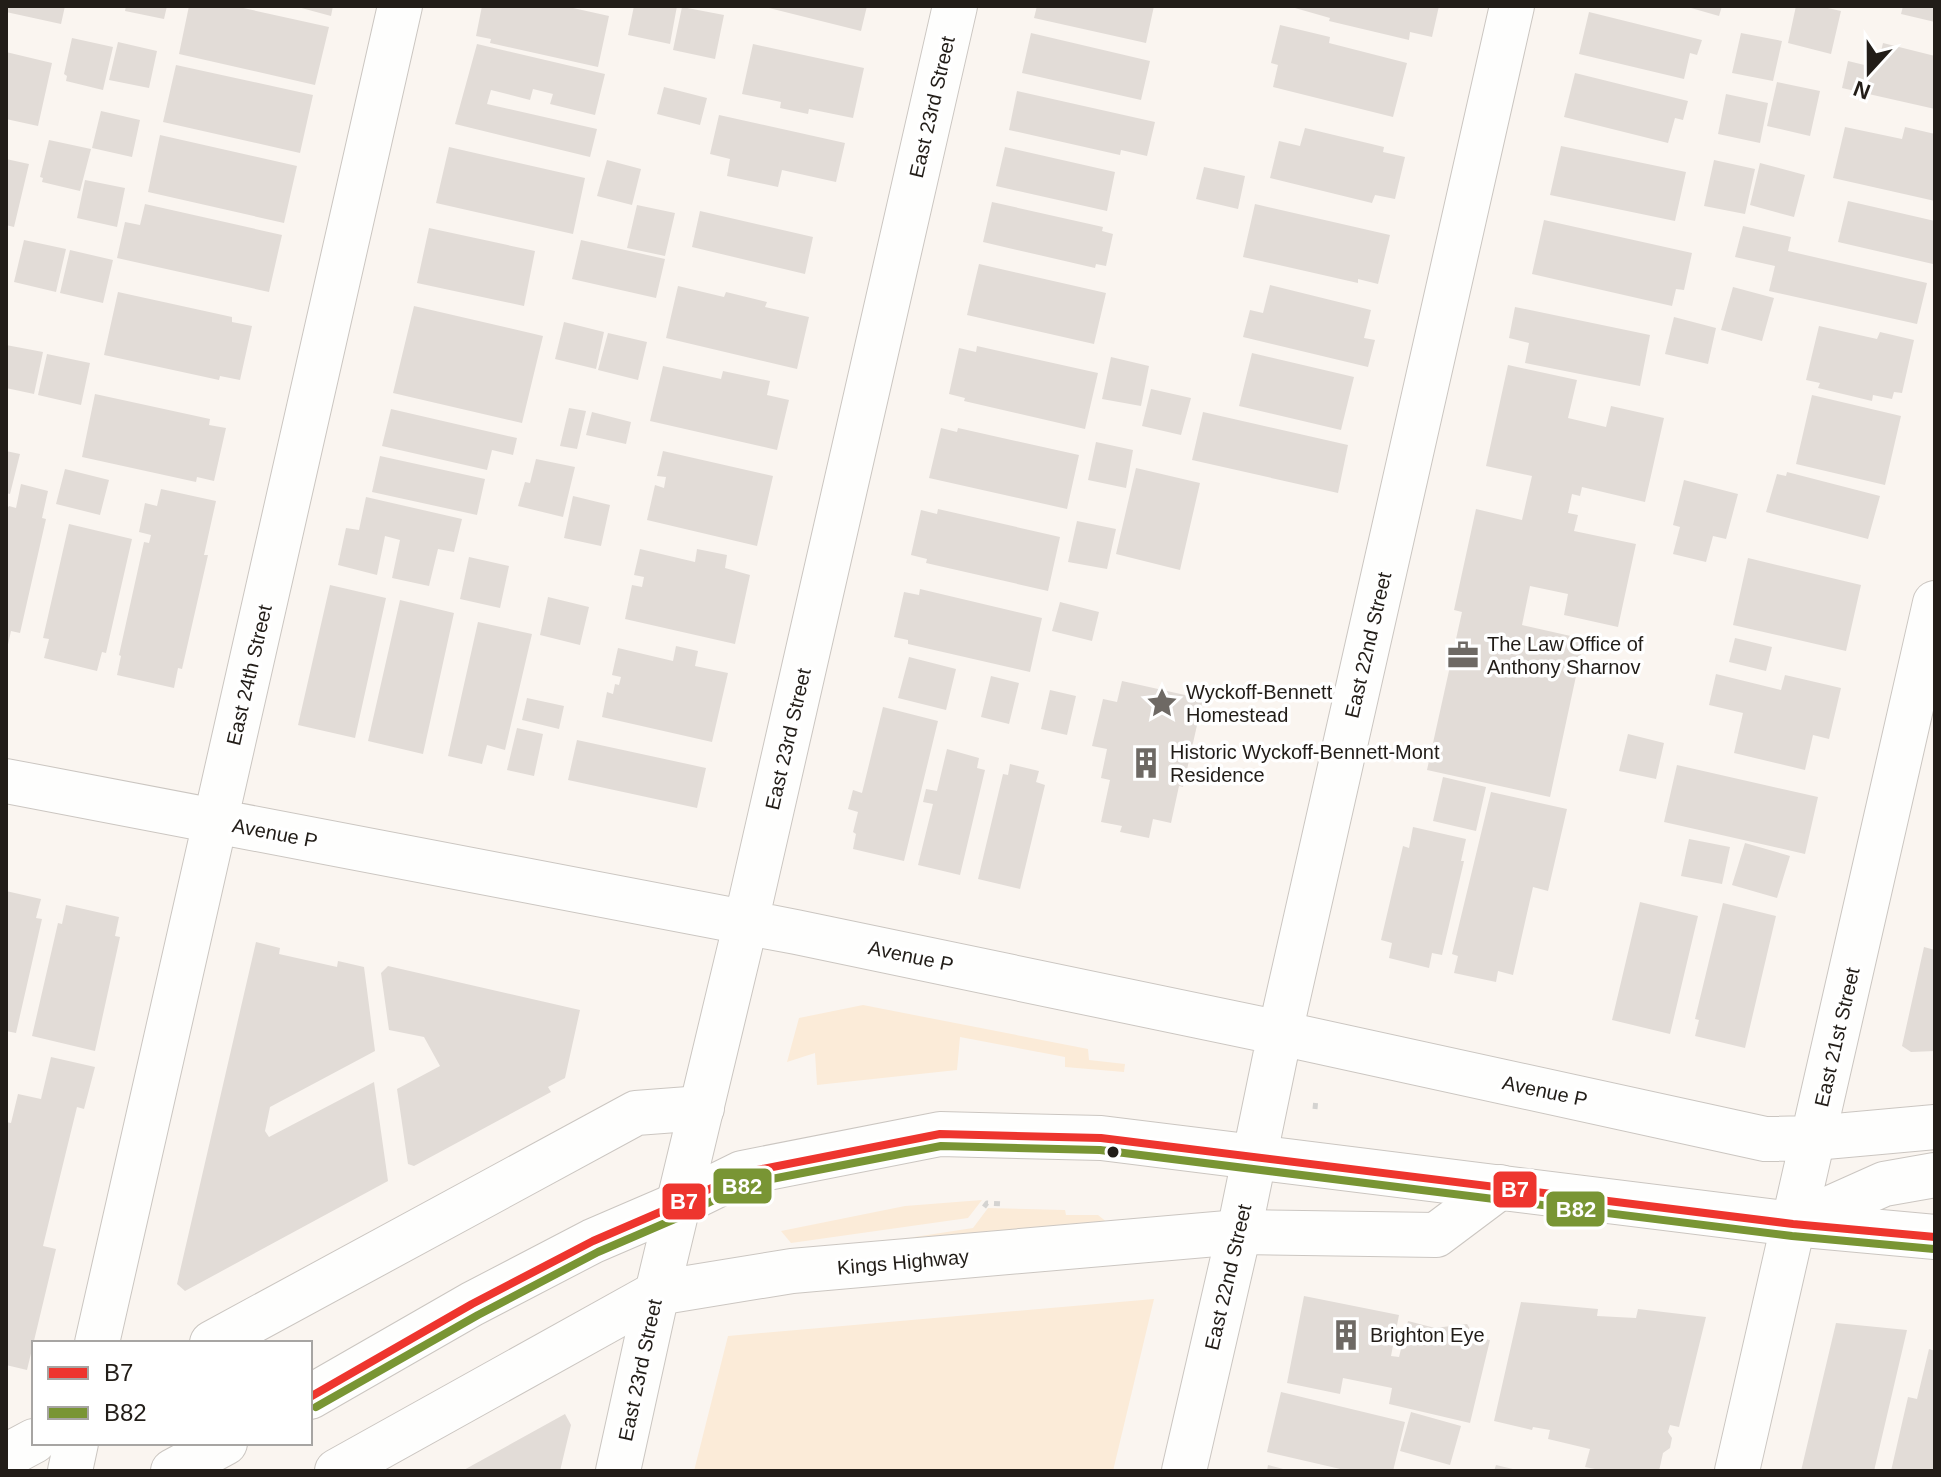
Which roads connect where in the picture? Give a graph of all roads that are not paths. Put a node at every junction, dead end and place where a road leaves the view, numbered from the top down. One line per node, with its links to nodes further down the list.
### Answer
1 (400, 6): 6 (street, East 24th Street)
2 (955, 6): 7 (street, East 23rd Street)
3 (1512, 6): 8 (street, East 22nd Street)
4 (1935, 603): 11 (street, East 21st Street)
5 (6, 781): 6 (street, Avenue P)
6 (216, 822): 7 (street, Avenue P); 20 (street, East 24th Street)
7 (746, 922): 8 (street, Avenue P); 9 (street, East 23rd Street)
8 (1280, 1033): 11 (street, Avenue P); 12 (street, East 22nd Street)
9 (702, 1108): 15 (street, East 23rd Street); 21 (street)
10 (1935, 1127): 11 (street)
11 (1814, 1138): 16 (street, East 21st Street)
12 (1255, 1156): 14 (street); 15 (street); 17 (street, East 22nd Street)
13 (1935, 1175): 16 (street)
14 (1500, 1187): 16 (street); 17 (street, Kings Highway)
15 (679, 1204): 19 (street, East 23rd Street); 22 (street)
16 (1793, 1224): 18 (street); 32 (street, East 21st Street)
17 (1239, 1232): 19 (street, Kings Highway); 31 (street, East 22nd Street)
18 (1935, 1237)
19 (657, 1293): 29 (street, Kings Highway); 30 (street, East 23rd Street)
20 (97, 1341)
21 (216, 1341)
22 (312, 1396)
23 (32, 1442): 26 (street)
24 (76, 1445): 27 (street)
25 (221, 1445): 28 (street)
26 (6, 1456)
27 (70, 1471)
28 (173, 1471)
29 (337, 1471)
30 (618, 1471)
31 (1184, 1471)
32 (1737, 1471)

